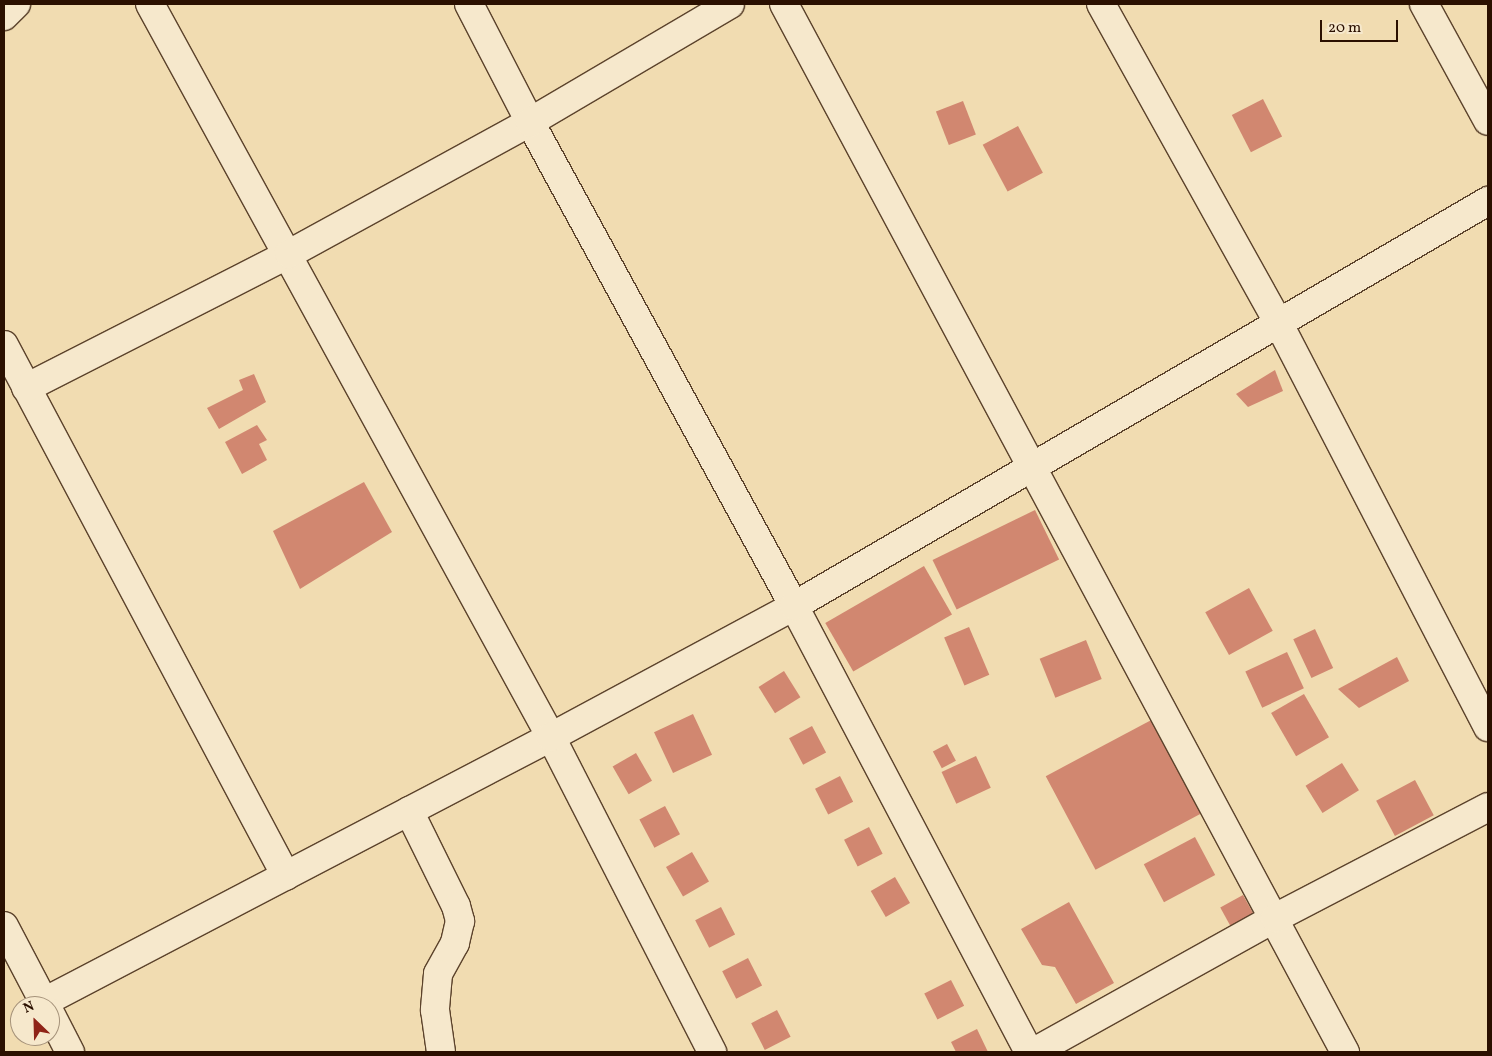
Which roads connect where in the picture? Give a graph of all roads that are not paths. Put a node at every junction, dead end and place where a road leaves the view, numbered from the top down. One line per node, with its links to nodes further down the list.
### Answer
1 (150, 4): 10 (street)
2 (469, 4): 8 (street)
3 (730, 4): 8 (street)
4 (784, 4): 14 (street)
5 (1101, 4): 11 (street)
6 (1424, 4): 7 (street)
7 (1488, 121)
8 (530, 122): 10 (street); 15 (street)
9 (1488, 201): 11 (street)
10 (289, 254): 13 (street); 17 (street)
11 (1279, 324): 14 (street); 16 (street)
12 (4, 345): 13 (street)
13 (26, 388): 20 (street)
14 (1033, 468): 15 (street); 21 (street)
15 (794, 606): 17 (street); 29 (street)
16 (1488, 727)
17 (551, 737): 19 (street); 28 (street)
18 (1488, 807): 21 (street)
19 (409, 811): 20 (street); 27 (street)
20 (286, 876): 24 (street)
21 (1274, 918): 30 (street); 31 (street)
22 (4, 926): 23 (street)
23 (41, 996)
24 (60, 1000)
25 (60, 1032): 26 (street)
26 (70, 1052)
27 (441, 1052)
28 (712, 1052)
29 (1029, 1052)
30 (1034, 1052)
31 (1345, 1052)

